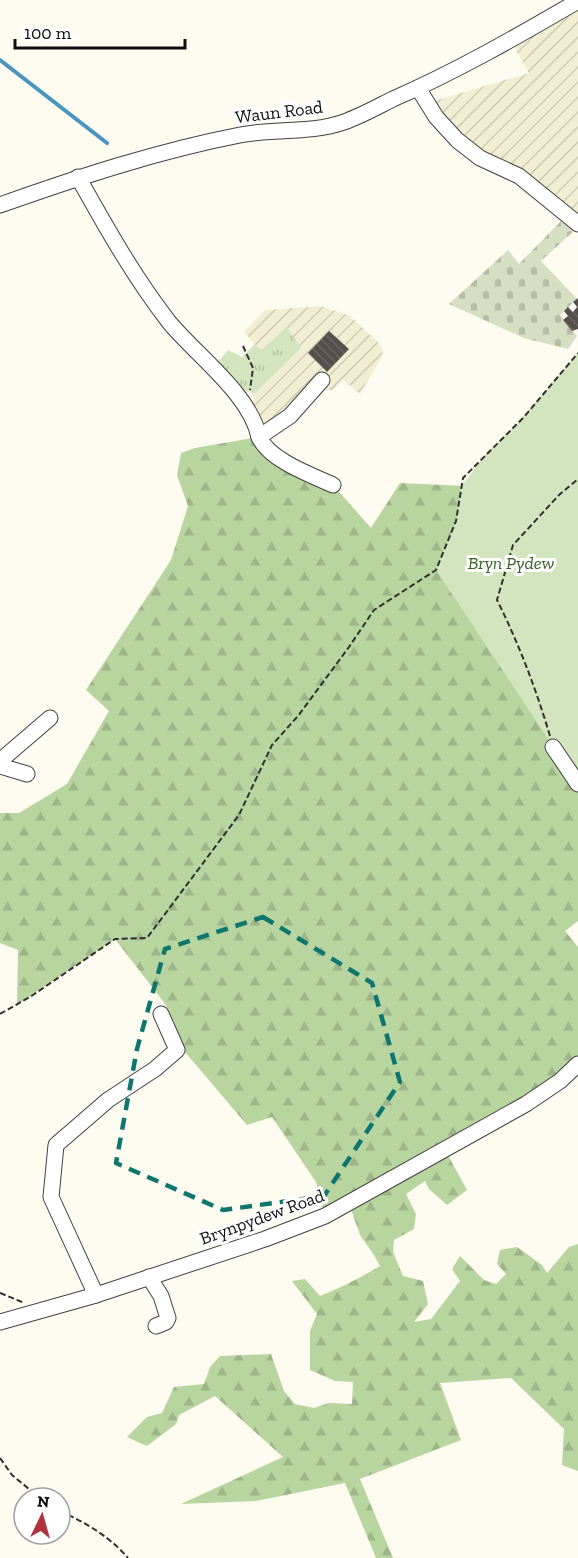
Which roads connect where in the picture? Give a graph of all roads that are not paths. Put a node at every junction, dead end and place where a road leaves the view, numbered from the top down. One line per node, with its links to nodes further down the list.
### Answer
1 (578, 1): 2 (street, Waun Road)
2 (418, 88): 3 (street, Waun Road); 5 (street)
3 (78, 177): 4 (street, Waun Road); 7 (street)
4 (0, 205)
5 (578, 224)
6 (322, 380): 7 (street)
7 (259, 437): 8 (street)
8 (333, 485)
9 (50, 718): 11 (street)
10 (553, 747): 14 (street)
11 (0, 761)
12 (0, 766): 13 (street)
13 (27, 774)
14 (578, 784)
15 (161, 1014): 18 (street)
16 (578, 1065): 17 (street, Brynpydew Road)
17 (149, 1277): 18 (street, Brynpydew Road); 20 (street)
18 (96, 1294): 19 (street, Brynpydew Road)
19 (0, 1322)
20 (156, 1326)

